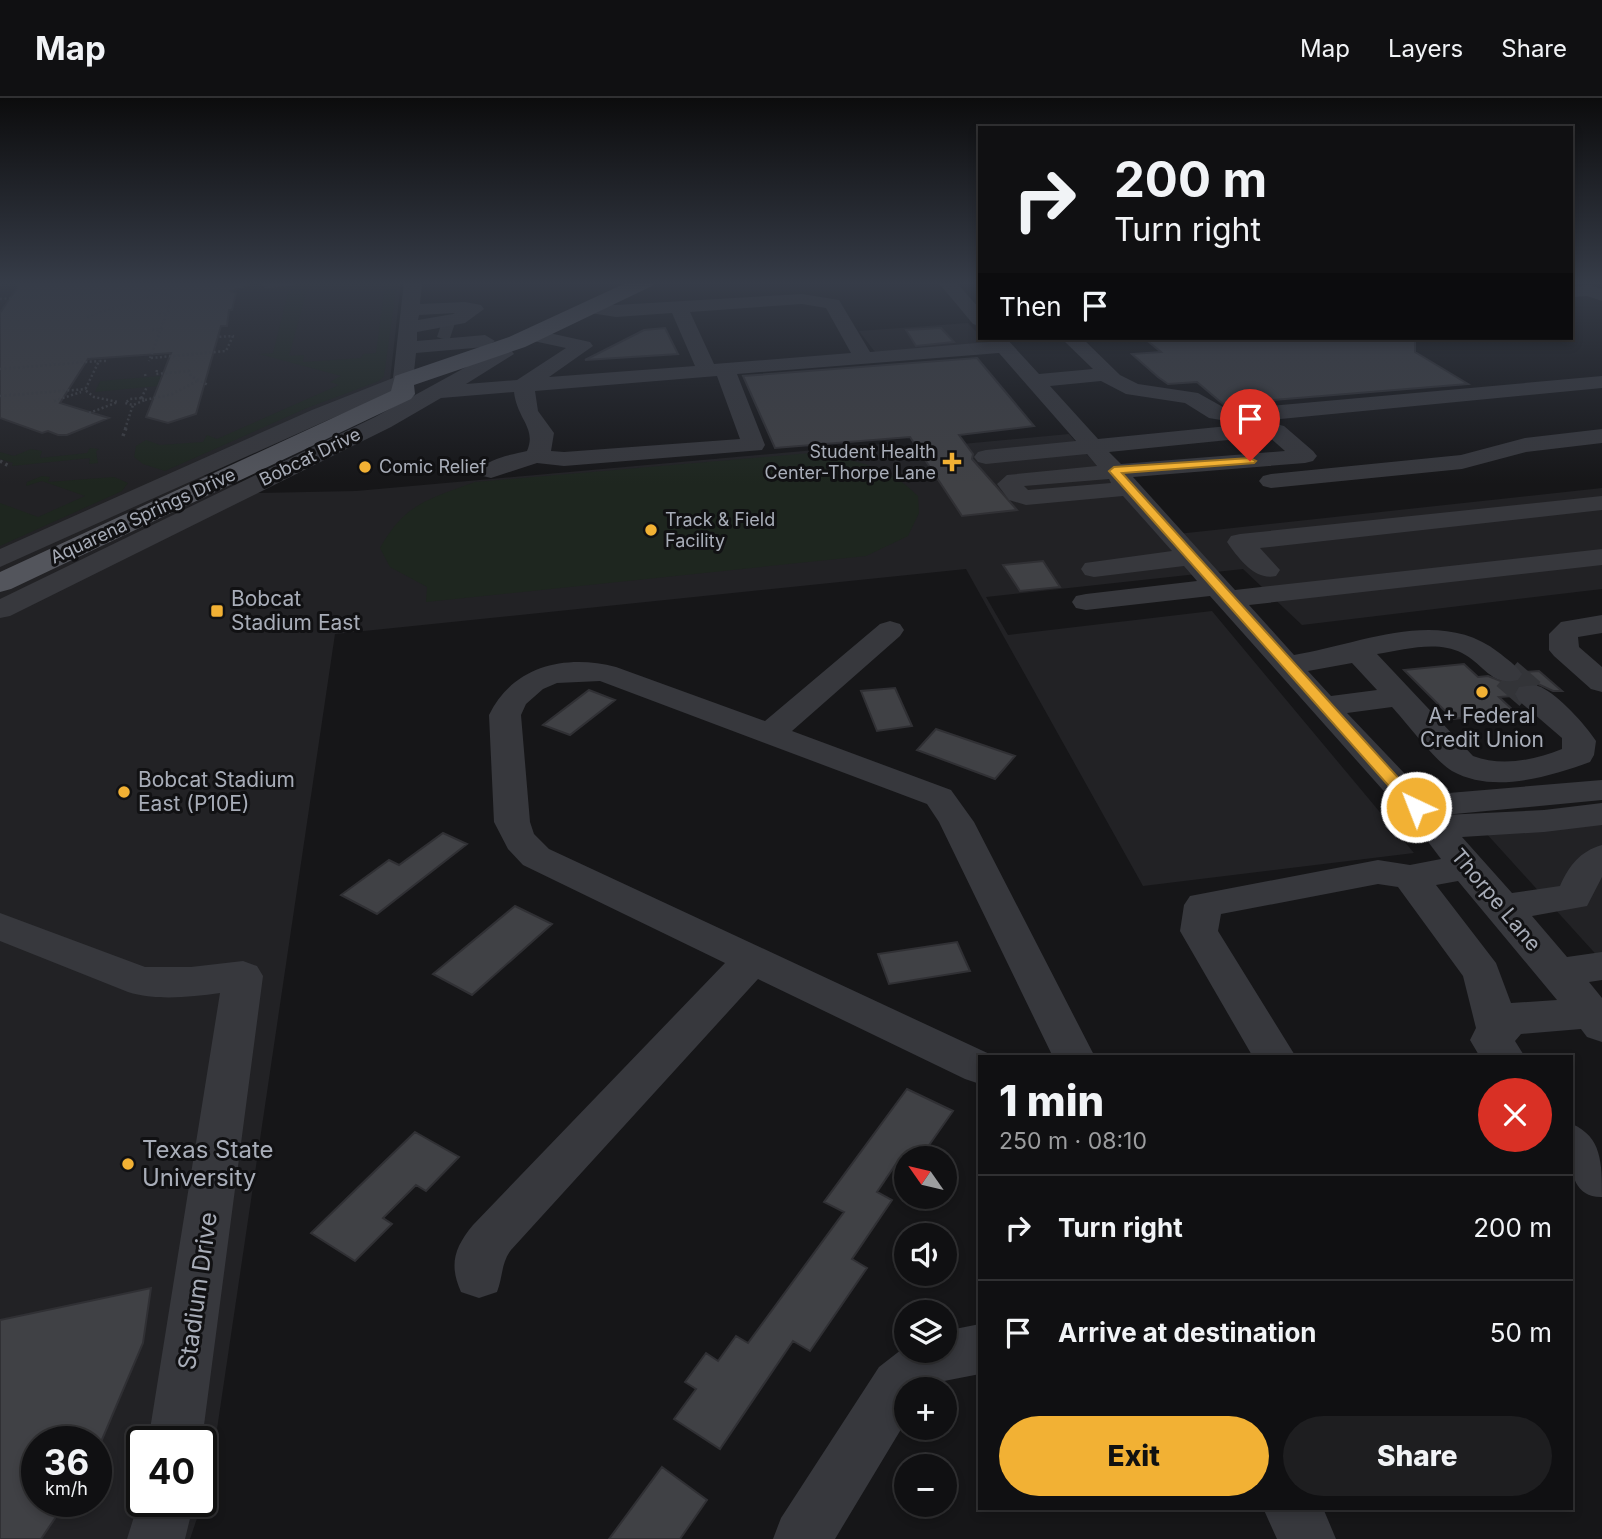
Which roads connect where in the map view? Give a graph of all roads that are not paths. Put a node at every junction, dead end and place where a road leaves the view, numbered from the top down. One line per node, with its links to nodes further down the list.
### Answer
1 (406, 349): 16 (street)
2 (485, 349): 16 (main road, Aquarena Springs Drive)
3 (490, 349): 28 (main road, Aquarena Springs Drive)
4 (497, 349): 17 (street, Bobcat Drive)
5 (578, 349): 14 (street)
6 (702, 349): 13 (street)
7 (859, 349): 11 (street)
8 (938, 349): 11 (street)
9 (1006, 349): 18 (street, Thorpe Lane)
10 (1084, 349): 15 (street)
11 (864, 358): 13 (street)
12 (1602, 363): 20 (street)
13 (711, 365): 14 (street); 21 (street); 25 (street)
14 (550, 366): 21 (street)
15 (1107, 376): 18 (street); 20 (street)
16 (403, 381): 28 (main road, Aquarena Springs Drive); 36 (street, Bobcat Drive)
17 (479, 381): 21 (street); 28 (street, Bobcat Drive)
18 (1035, 382): 24 (street, Thorpe Lane)
19 (1602, 382): 20 (street)
20 (1510, 390)
21 (524, 391): 25 (street)
22 (1602, 436): 30 (street)
23 (1142, 442): 24 (street); 26 (street); 31 (street)
24 (1093, 447): 27 (street); 31 (street, Thorpe Lane)
25 (537, 456): 29 (street)
26 (1305, 456): 30 (street); 31 (street)
27 (986, 457)
28 (283, 460): 40 (main road, Aquarena Springs Drive); 44 (street, Bobcat Drive)
29 (491, 471)
30 (1327, 475): 32 (street)
31 (1142, 483): 34 (street, Thorpe Lane)
32 (1218, 486)
33 (1600, 505): 39 (street)
34 (1191, 557): 38 (street); 42 (street, Thorpe Lane)
35 (1602, 557): 41 (street)
36 (0, 559)
37 (1333, 561): 41 (street)
38 (1094, 569)
39 (1267, 570)
40 (0, 583)
41 (1362, 585): 42 (street)
42 (1223, 593): 43 (street); 48 (street, Thorpe Lane)
43 (1086, 602)
44 (0, 610)
45 (1602, 624): 49 (street)
46 (890, 630): 52 (street)
47 (1354, 648): 48 (street); 50 (street); 50 (street)
48 (1287, 665): 51 (street, Thorpe Lane)
49 (1602, 683)
50 (1397, 697): 51 (street)
51 (1323, 706): 55 (street, Thorpe Lane)
52 (769, 734): 61 (street); 66 (street)
53 (1602, 790): 55 (street)
54 (1602, 814): 55 (street)
55 (1426, 817): 57 (street, Thorpe Lane)
56 (1602, 857): 59 (street)
57 (1466, 867): 58 (street); 59 (street, Thorpe Lane)
58 (1410, 877): 65 (street); 67 (street)
59 (1503, 907): 63 (street, Thorpe Lane)
60 (0, 926): 71 (street, Stadium Drive)
61 (752, 960): 68 (street); 69 (street)
62 (1602, 967): 63 (street)
63 (1557, 973): 64 (street, Thorpe Lane)
64 (1596, 1019): 65 (street)
65 (1501, 1044)
66 (1073, 1055)
67 (1274, 1055)
68 (978, 1066)
69 (479, 1276)
70 (978, 1349): 75 (street)
71 (178, 1426)
72 (1293, 1510): 76 (street)
73 (162, 1517): 74 (street)
74 (156, 1539)
75 (802, 1539)
76 (1307, 1539)

